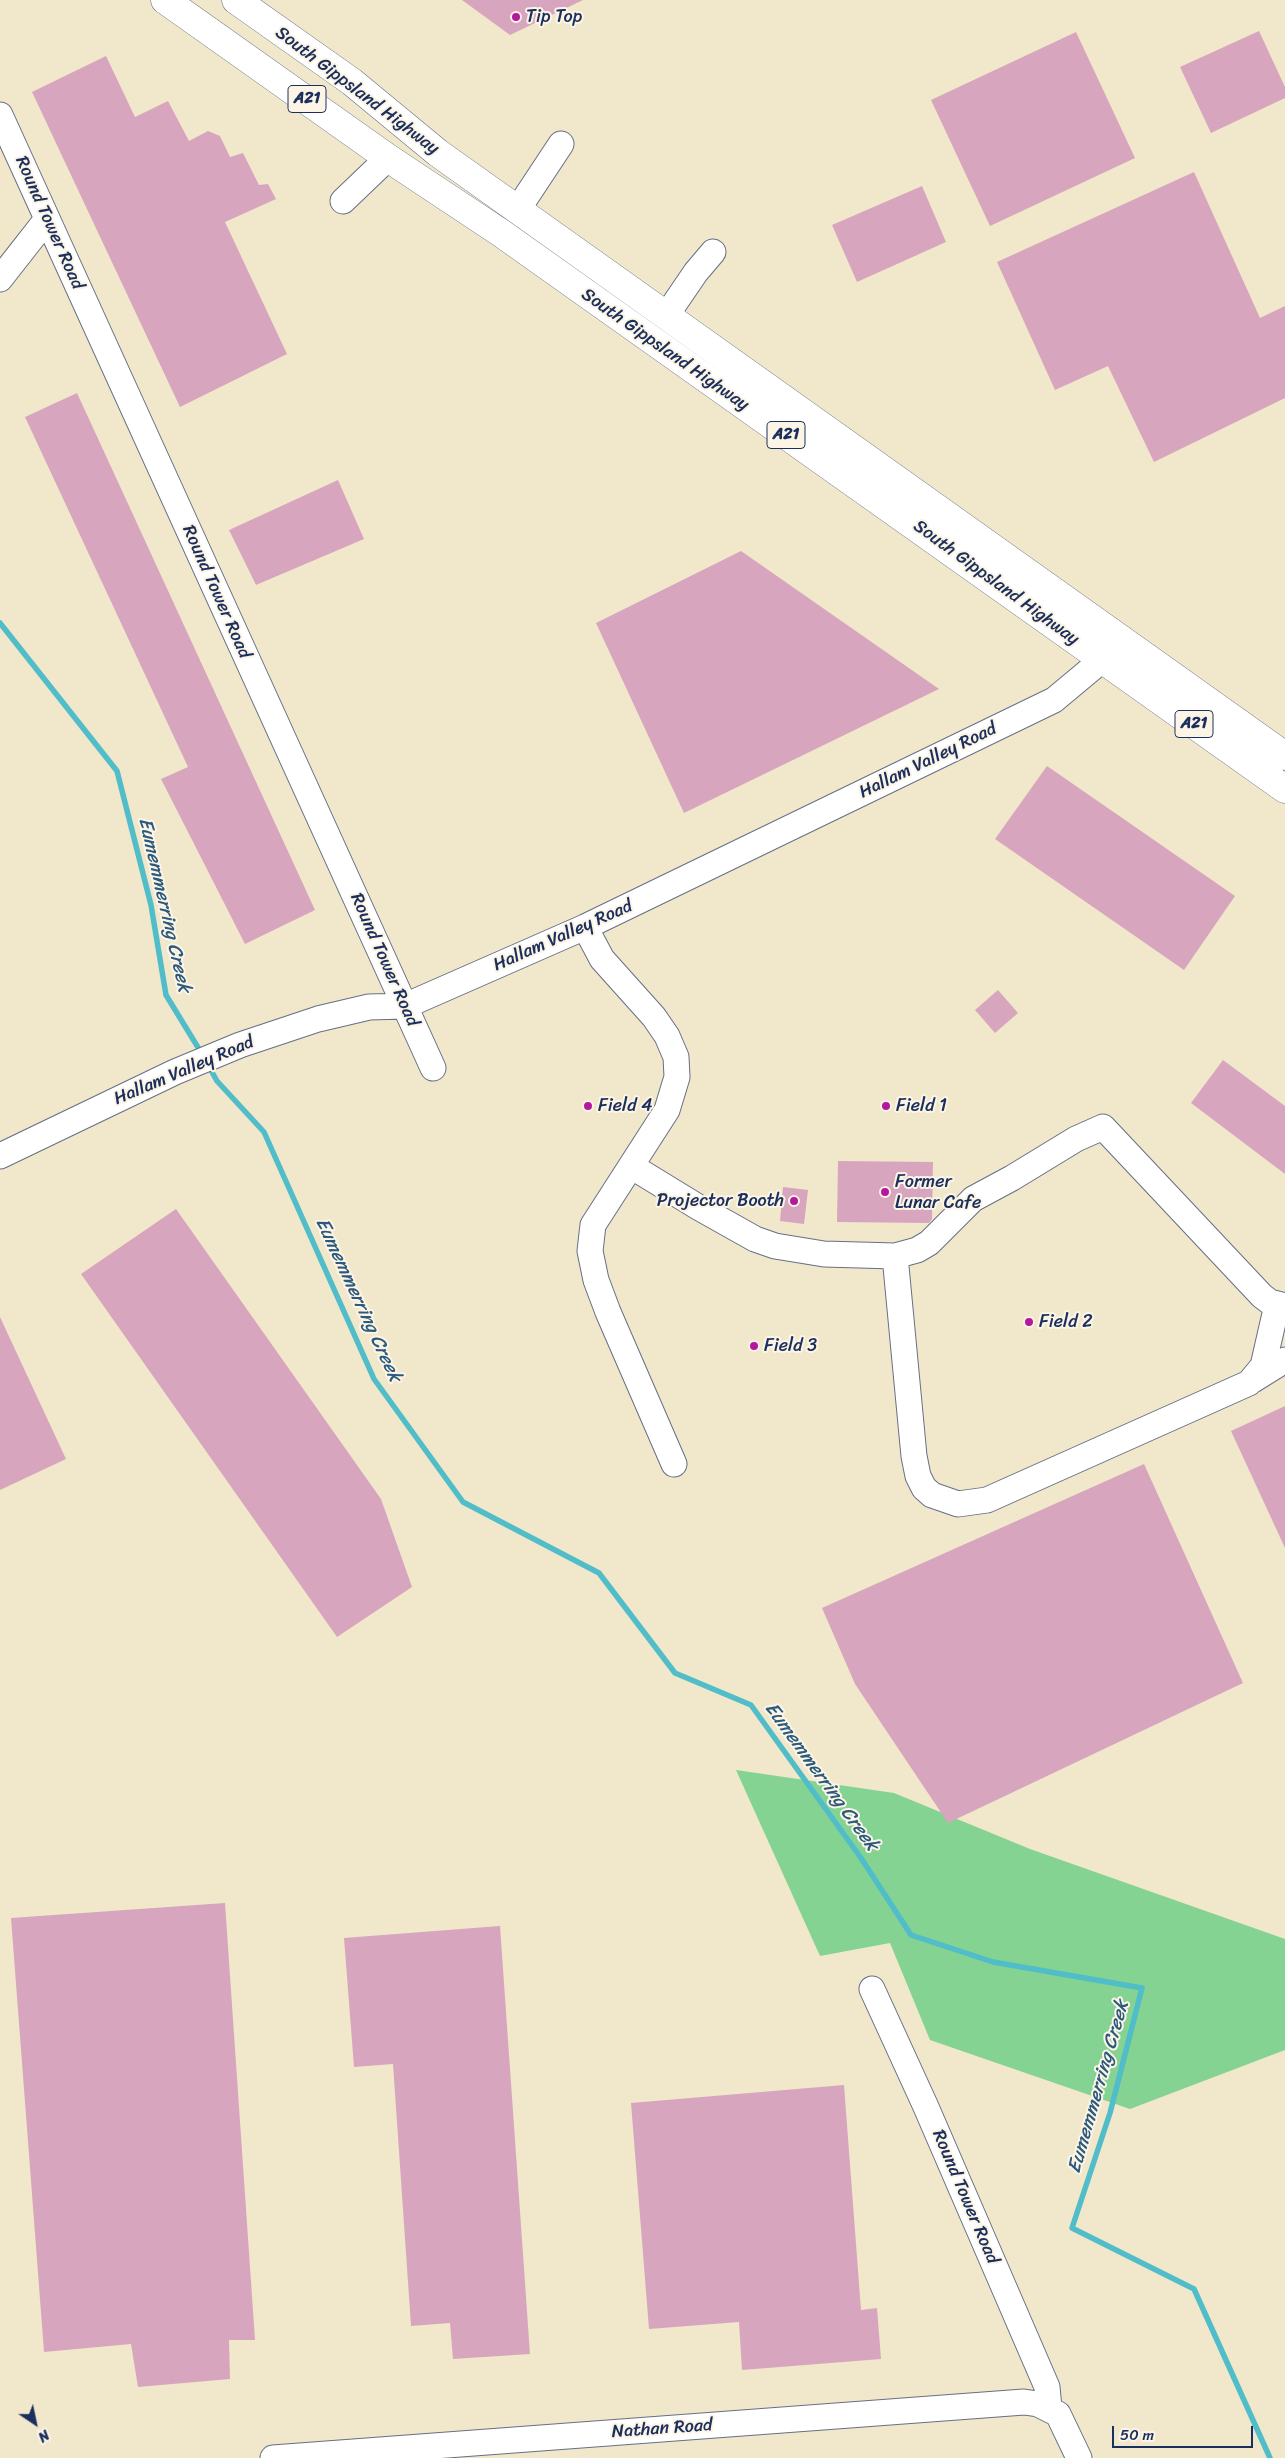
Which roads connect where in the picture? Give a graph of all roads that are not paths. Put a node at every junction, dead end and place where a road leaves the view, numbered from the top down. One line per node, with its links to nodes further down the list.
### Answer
1 (165, 0): 6 (highway, South Gippsland Highway / A21)
2 (236, 0): 4 (highway, South Gippsland Highway / A21)
3 (0, 115): 9 (street, Round Tower Road)
4 (407, 128): 6 (highway); 8 (highway, South Gippsland Highway / A21)
5 (561, 144): 8 (street)
6 (388, 158): 7 (street); 10 (highway, South Gippsland Highway / A21)
7 (343, 201)
8 (518, 210): 10 (highway); 13 (highway, South Gippsland Highway / A21)
9 (47, 219): 12 (street); 22 (street, Round Tower Road)
10 (501, 233): 14 (highway, South Gippsland Highway / A21)
11 (713, 252): 13 (street)
12 (0, 279)
13 (666, 316): 14 (highway); 15 (highway, South Gippsland Highway / A21)
14 (647, 338): 16 (highway, South Gippsland Highway / A21)
15 (863, 455): 16 (highway); 17 (highway, South Gippsland Highway / A21)
16 (846, 477): 18 (highway, South Gippsland Highway / A21)
17 (1119, 638): 18 (highway); 19 (highway, South Gippsland Highway / A21)
18 (1102, 660): 20 (highway, South Gippsland Highway / A21); 21 (street, Hallam Valley Road)
19 (1285, 756)
20 (1285, 789)
21 (585, 927): 22 (street, Hallam Valley Road); 25 (street)
22 (405, 1006): 23 (street, Round Tower Road); 24 (street, Hallam Valley Road)
23 (433, 1068)
24 (0, 1156)
25 (632, 1166): 26 (street); 32 (street)
26 (895, 1256): 27 (street); 31 (street)
27 (1283, 1309): 31 (street)
28 (1285, 1360): 31 (street)
29 (1285, 1363): 31 (street)
30 (1285, 1367): 31 (street)
31 (1249, 1383)
32 (674, 1464)
33 (872, 1989): 34 (street, Round Tower Road)
34 (1049, 2408): 35 (street, Nathan Road); 36 (street)
35 (273, 2458)
36 (1079, 2458)

